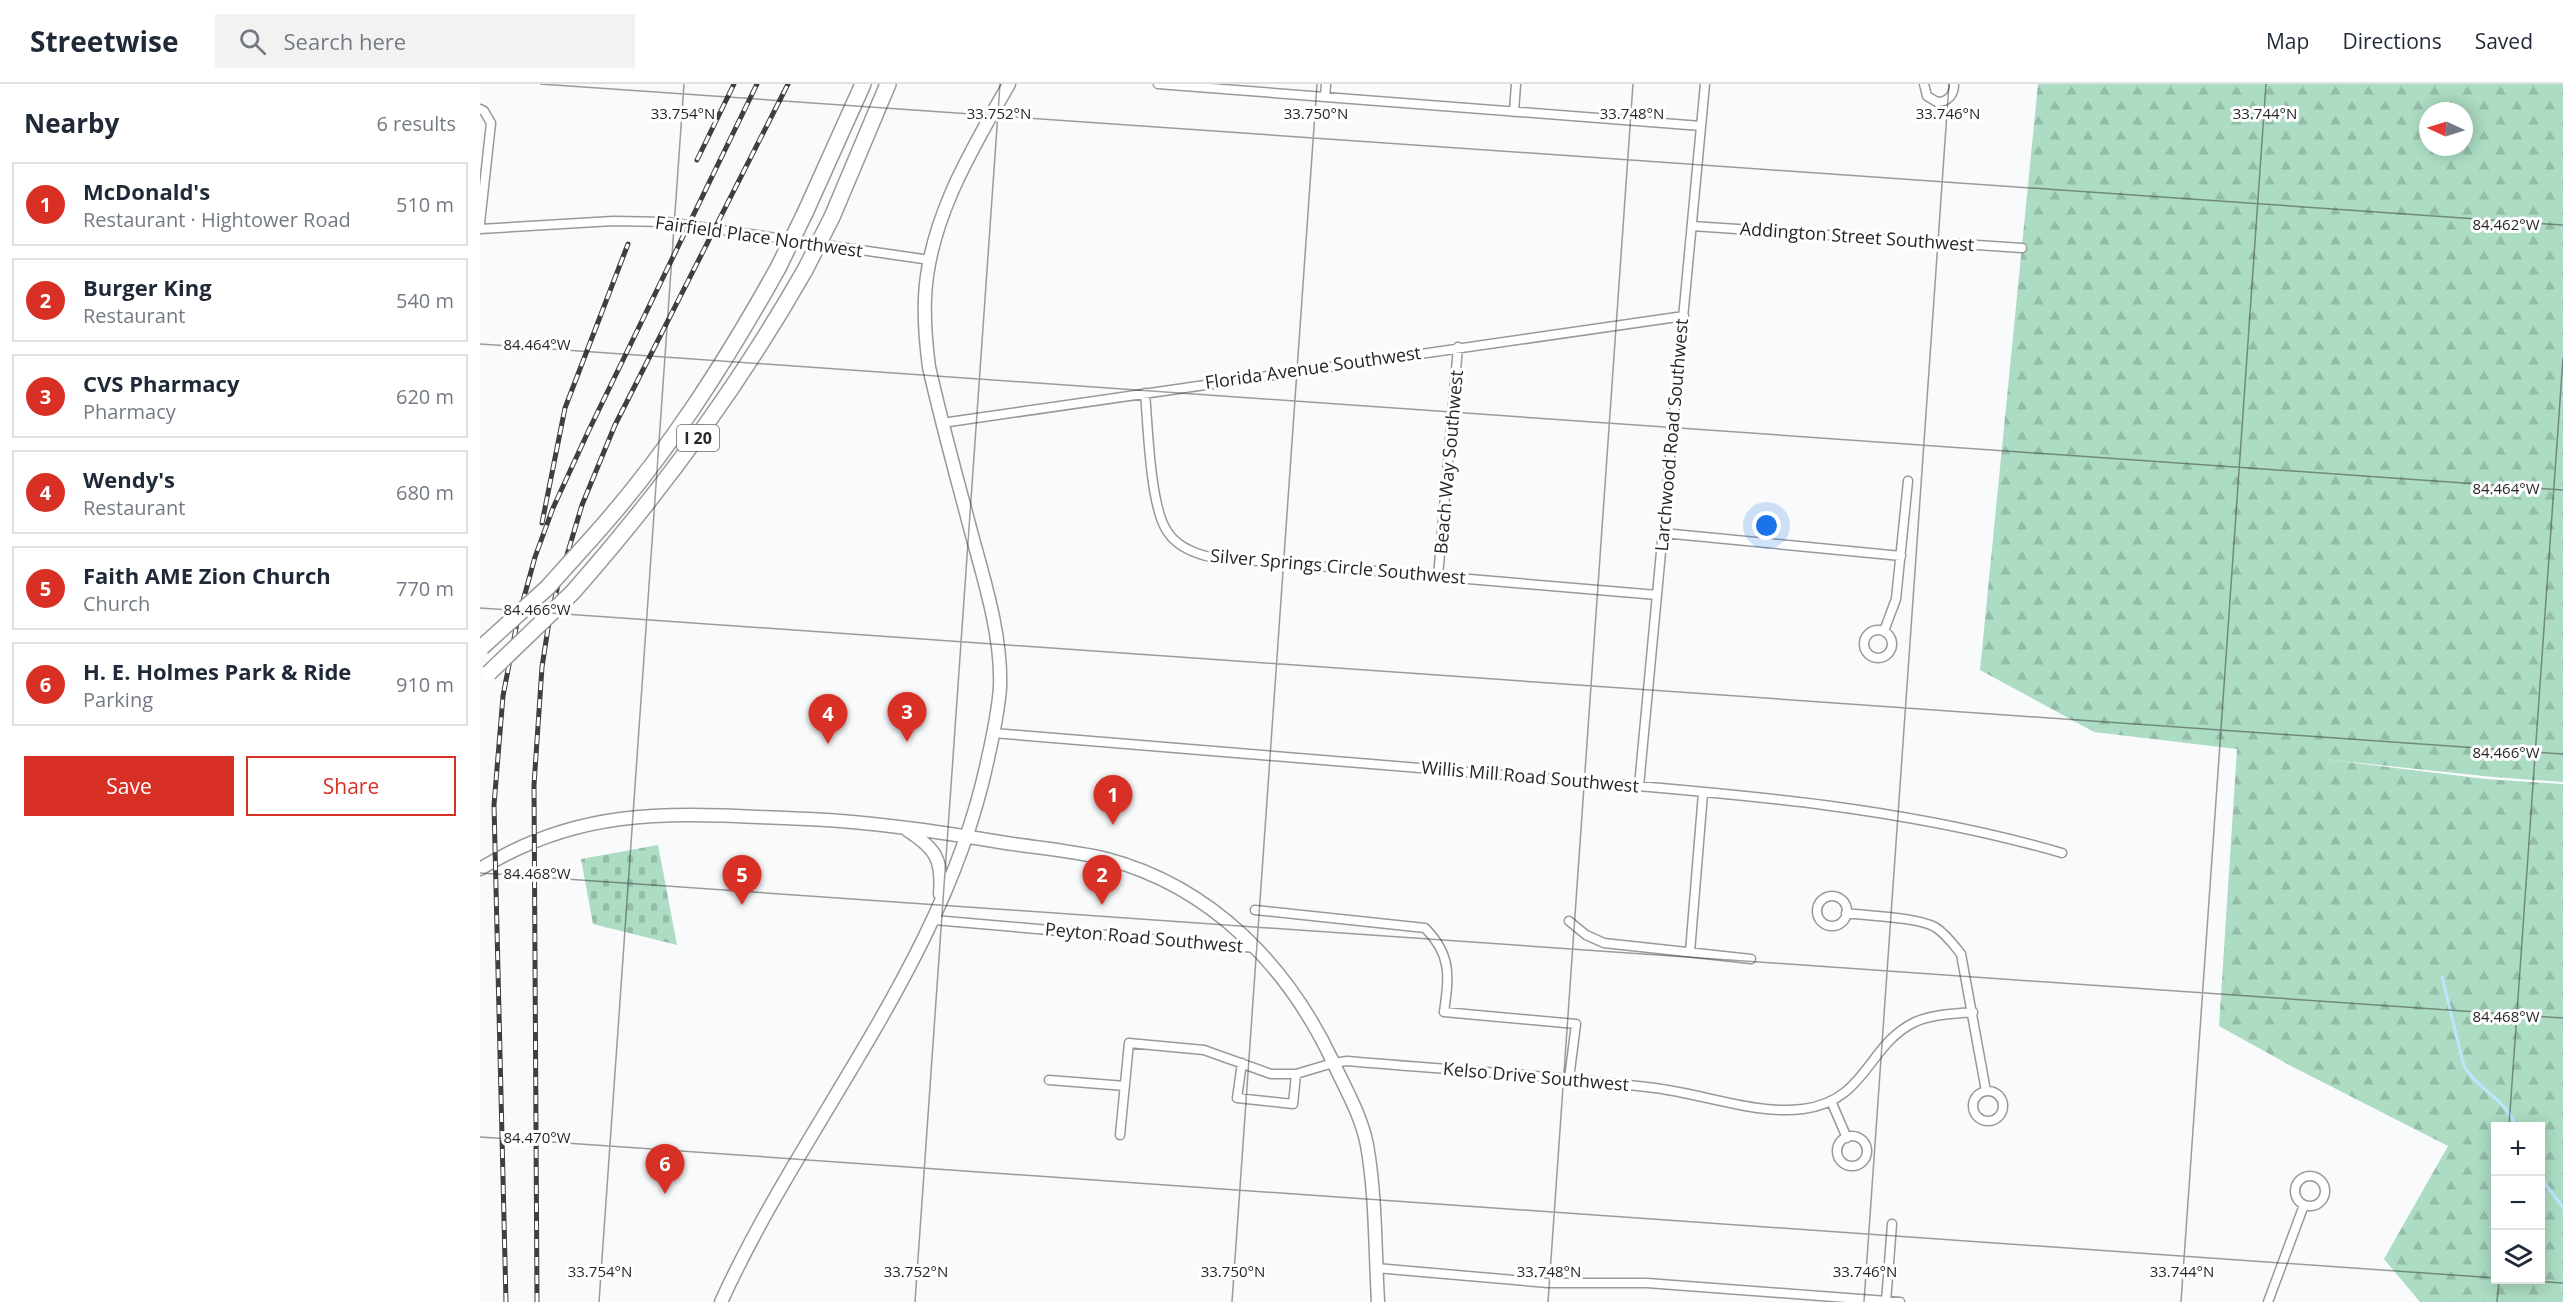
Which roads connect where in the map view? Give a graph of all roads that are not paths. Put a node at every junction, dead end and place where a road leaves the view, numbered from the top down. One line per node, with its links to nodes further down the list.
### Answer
1 (863, 84): 29 (highway, I 20, bridge)
2 (888, 84): 30 (highway, I 20, bridge)
3 (1009, 84): 18 (main road)
4 (1158, 84): 10 (street)
5 (1326, 84): 10 (street)
6 (1516, 84): 12 (street)
7 (1705, 84): 13 (street, Larchwood Road Southwest)
8 (1921, 84): 9 (street)
9 (1954, 84)
10 (1324, 97): 12 (street)
11 (480, 109): 14 (street)
12 (1514, 112): 13 (street)
13 (1701, 126): 15 (street, Larchwood Road Southwest)
14 (480, 223)
15 (1692, 226): 17 (street, Addington Street Southwest); 19 (street, Larchwood Road Southwest)
16 (480, 229): 18 (street, Fairfield Place Northwest)
17 (2022, 248)
18 (930, 260): 22 (main road)
19 (1684, 316): 20 (street, Florida Avenue Southwest); 24 (street, Larchwood Road Southwest)
20 (1458, 347): 21 (street, Florida Avenue Southwest); 26 (street, Beach Way Southwest)
21 (1145, 393): 22 (street, Florida Avenue Southwest); 26 (street, Silver Springs Circle Southwest)
22 (942, 423): 31 (main road)
23 (1908, 481): 25 (street)
24 (1663, 533): 25 (street); 27 (street, Larchwood Road Southwest)
25 (1901, 556): 28 (street)
26 (1438, 577): 27 (street, Silver Springs Circle Southwest)
27 (1657, 595): 32 (street, Larchwood Road Southwest)
28 (1884, 631)
29 (481, 648)
30 (484, 677)
31 (993, 733): 32 (street, Willis Mill Road Southwest); 35 (main road)
32 (1639, 786): 33 (street, Willis Mill Road Southwest)
33 (1702, 792): 36 (street, Willis Mill Road Southwest); 43 (street)
34 (904, 827): 35 (main road); 37 (main road); 40 (main road)
35 (967, 836): 40 (main road); 42 (main road)
36 (2062, 853)
37 (480, 869)
38 (1255, 910): 49 (street)
39 (1846, 914): 45 (street)
40 (936, 915): 42 (street, Peyton Road Southwest); 60 (main road)
41 (1569, 921): 43 (street)
42 (1256, 948): 47 (main road, Peyton Road Southwest)
43 (1694, 953): 44 (street)
44 (1751, 959)
45 (1973, 1012): 52 (street); 53 (street, Kelso Drive Southwest)
46 (1242, 1063): 48 (street, Kelso Drive Southwest); 48 (street); 51 (street, Kelso Drive Southwest)
47 (1334, 1063): 48 (street, Kelso Drive Southwest); 49 (street, Kelso Drive Southwest); 58 (main road, Peyton Road Southwest)
48 (1296, 1074)
49 (1569, 1079): 53 (street, Kelso Drive Southwest)
50 (1049, 1080): 51 (street)
51 (1125, 1086): 54 (street)
52 (1986, 1091)
53 (1831, 1101): 55 (street)
54 (1120, 1135)
55 (1846, 1138)
56 (2304, 1205): 63 (street)
57 (1892, 1224): 59 (street)
58 (1376, 1268): 59 (street); 61 (main road, Peyton Road Southwest)
59 (1886, 1301): 62 (street)
60 (721, 1302)
61 (1378, 1302)
62 (1900, 1302)
63 (2268, 1302)

